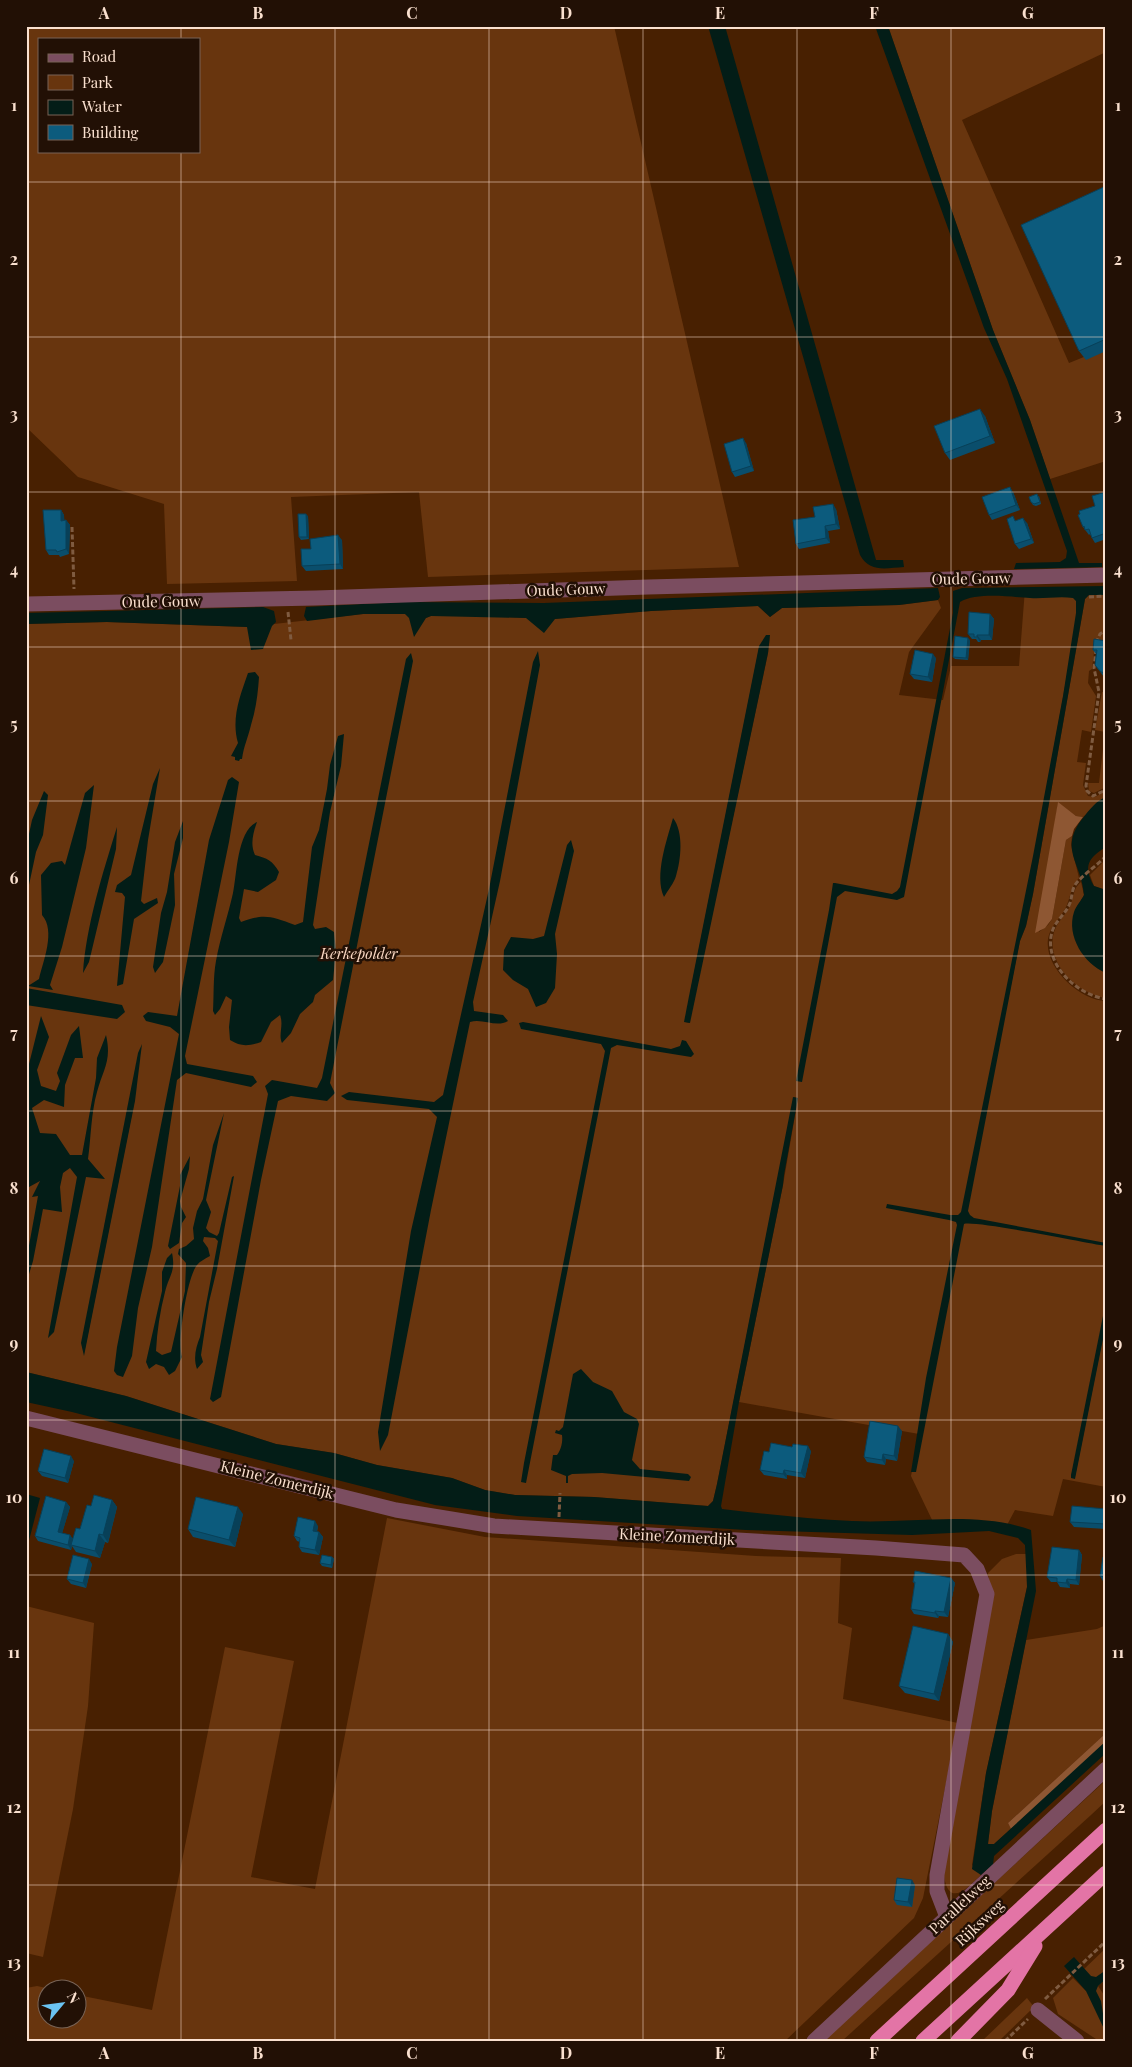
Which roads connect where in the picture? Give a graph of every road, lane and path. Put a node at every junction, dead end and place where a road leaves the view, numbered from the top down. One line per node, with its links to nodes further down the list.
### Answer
1 (72, 527): 3 (path)
2 (1106, 575): 6 (street, Oude Gouw)
3 (74, 582)
4 (1089, 596): 5 (path)
5 (1106, 596)
6 (26, 604)
7 (289, 621): 9 (path)
8 (1106, 630): 10 (path)
9 (291, 640)
10 (1106, 790)
11 (1106, 856): 12 (path)
12 (1106, 999)
13 (26, 1418): 19 (street, Kleine Zomerdijk)
14 (560, 1493): 15 (path)
15 (559, 1522)
16 (1106, 1769): 19 (street, Parallelweg)
17 (1106, 1830): 25 (highway, Rijksweg)
18 (1106, 1873): 20 (highway)
19 (947, 1917): 24 (street, Parallelweg)
20 (1046, 1928): 26 (highway); 27 (highway)
21 (1106, 1941): 22 (path)
22 (1062, 1982)
23 (1038, 2010): 28 (street)
24 (814, 2041)
25 (877, 2041)
26 (924, 2041)
27 (958, 2041)
28 (1077, 2041)

